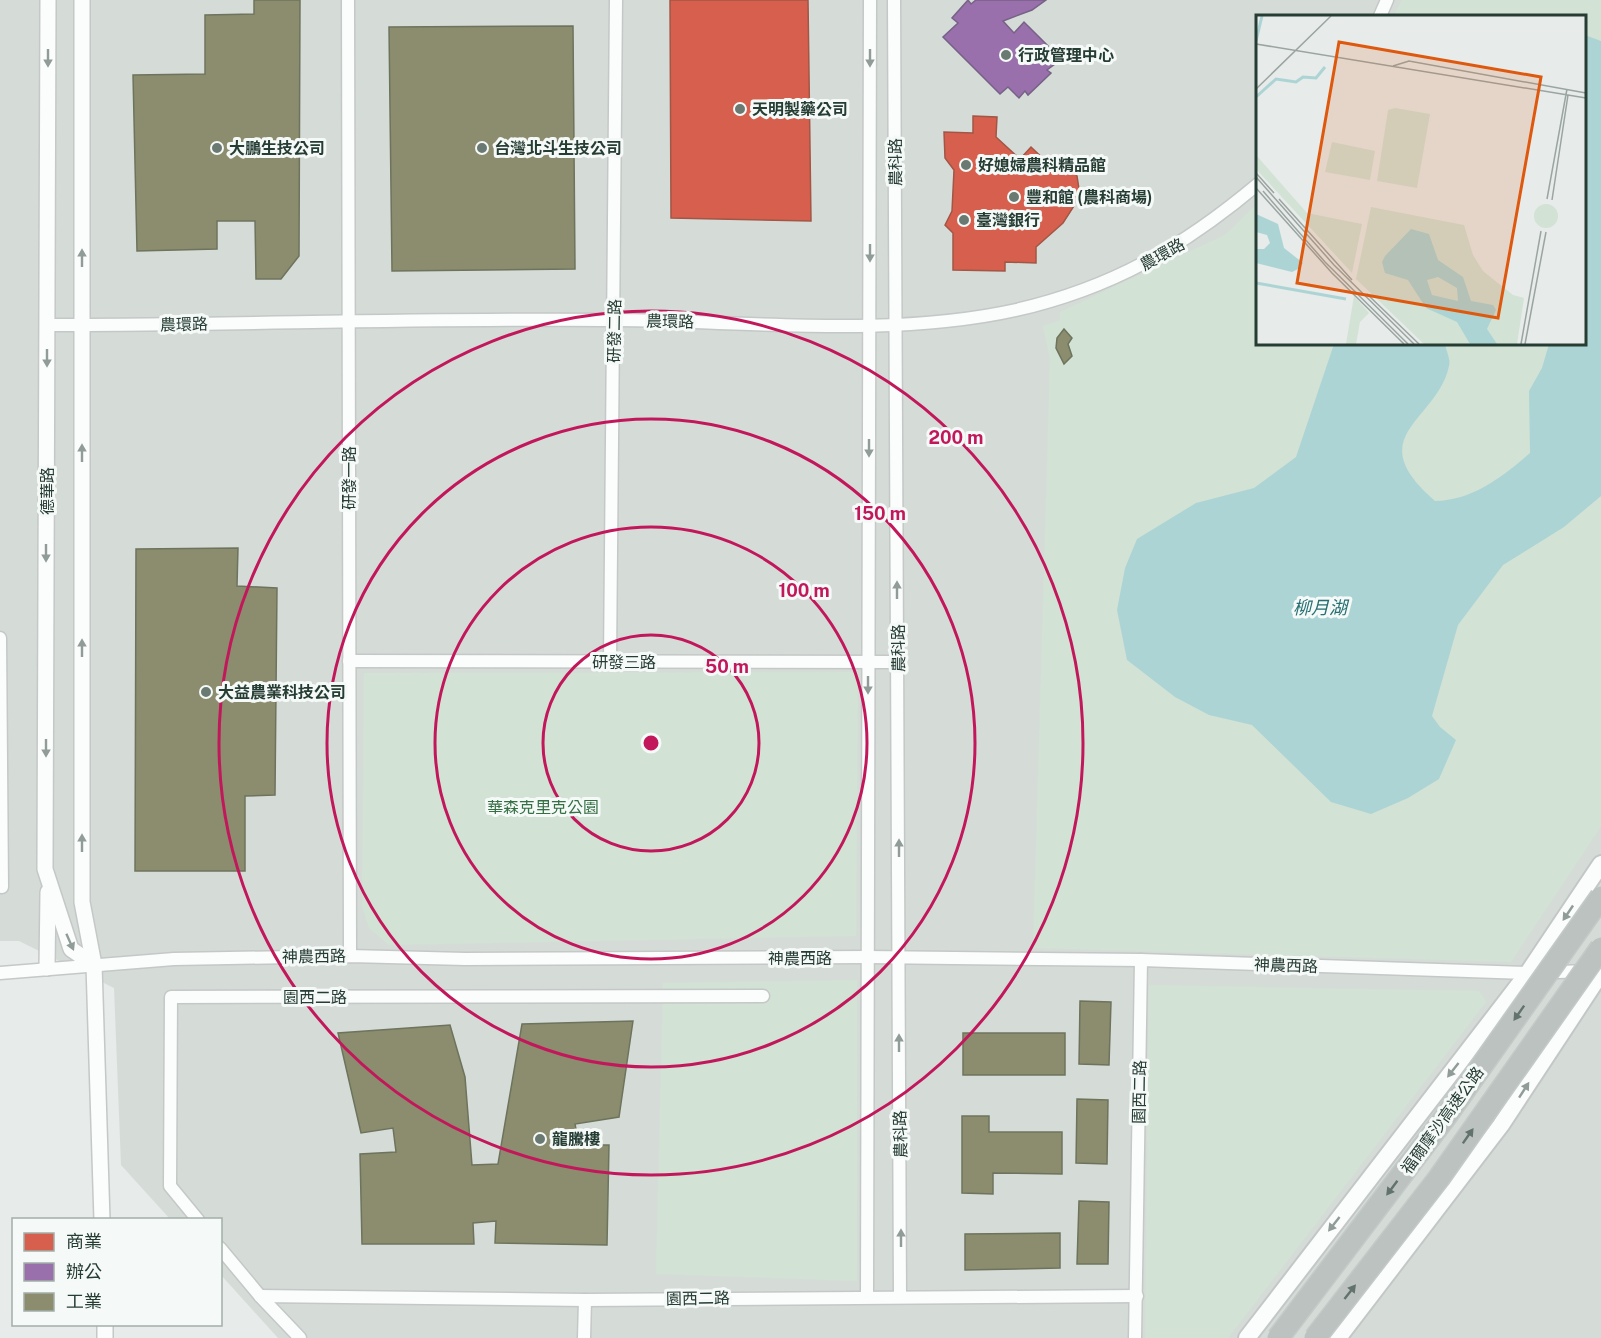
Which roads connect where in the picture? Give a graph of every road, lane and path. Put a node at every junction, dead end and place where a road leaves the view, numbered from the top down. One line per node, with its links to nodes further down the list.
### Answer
1 (48, 0): 13 (street, 德華路, one-way to 13)
2 (82, 0): 14 (street, one-way to 2)
3 (348, 0): 11 (street, 研發一路)
4 (616, 0): 10 (street, 研發二路)
5 (870, 0): 15 (street, 農科路, one-way to 15)
6 (894, 0): 12 (street, 農科路)
7 (1388, 0): 8 (street)
8 (1380, 15)
9 (1256, 185): 12 (street, 農環路)
10 (615, 320): 11 (street, 農環路); 15 (street, 農環路); 18 (street, 研發二路)
11 (349, 322): 14 (street, 農環路); 17 (street, 研發一路)
12 (896, 324): 15 (street, 農環路); 20 (street, 農科路, one-way to 12)
13 (47, 325): 14 (street, 農環路); 22 (street, 德華路, one-way to 22)
14 (82, 325): 30 (street, one-way to 14)
15 (869, 325): 19 (street, 農科路, one-way to 19)
16 (0, 638): 23 (street)
17 (349, 661): 18 (street, 研發三路); 26 (street, 研發一路)
18 (610, 662): 19 (street, 研發三路)
19 (868, 662): 20 (street, 研發三路); 27 (street, 農科路, one-way to 27)
20 (898, 662): 28 (street, 農科路, one-way to 20)
21 (1601, 864): 34 (main road, one-way to 34)
22 (48, 877): 30 (street, 德華路, one-way to 30); 31 (street)
23 (2, 887)
24 (1601, 897): 48 (highway, 福爾摩沙高速公路, one-way to 48, bridge)
25 (1601, 948): 49 (highway, 福爾摩沙高速公路, one-way to 25, bridge)
26 (350, 956): 27 (street, 神農西路); 30 (street, 神農西路)
27 (868, 957): 28 (street, 神農西路); 40 (street, 農科路)
28 (900, 959): 29 (street, 神農西路); 42 (street, 農科路, one-way to 28)
29 (1141, 960): 34 (street, 神農西路); 41 (street, 園西二路)
30 (94, 965): 31 (street, 神農西路); 36 (street)
31 (47, 968): 33 (street, 神農西路)
32 (1601, 972): 34 (street, 神農西路); 50 (main road, one-way to 32)
33 (0, 973)
34 (1528, 973): 47 (main road, one-way to 47)
35 (764, 996): 37 (street, 園西二路)
36 (102, 1218)
37 (196, 1218)
38 (222, 1250): 39 (street)
39 (260, 1296): 43 (street, 園西二路); 44 (street)
40 (867, 1296): 42 (street, 園西二路); 43 (street, 園西二路)
41 (1137, 1296): 42 (street, 園西二路); 46 (street, 園西二路)
42 (900, 1297)
43 (585, 1300): 45 (street)
44 (300, 1338)
45 (584, 1338)
46 (1135, 1338)
47 (1247, 1338)
48 (1278, 1338)
49 (1315, 1338)
50 (1338, 1338)

